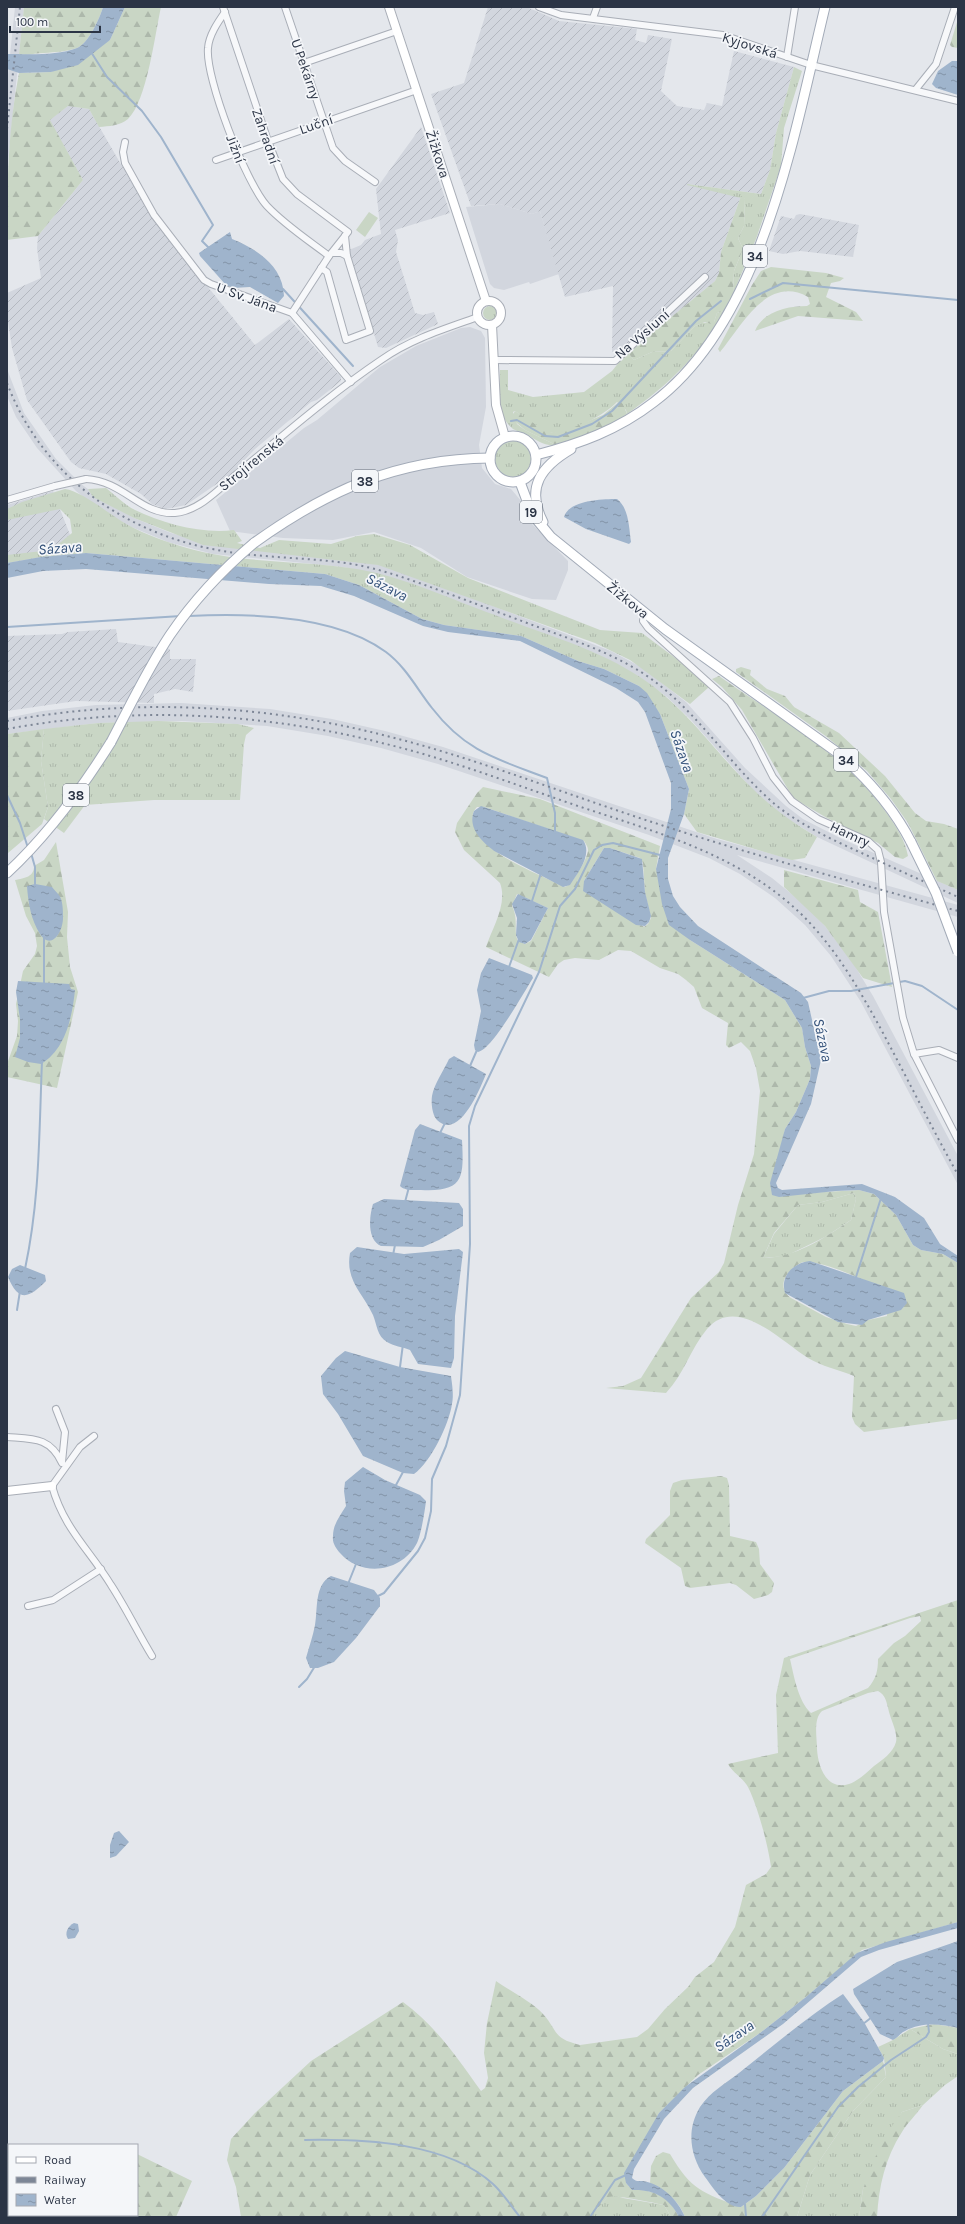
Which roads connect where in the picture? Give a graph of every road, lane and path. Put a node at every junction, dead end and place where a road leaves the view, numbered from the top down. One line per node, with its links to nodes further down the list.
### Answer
1 (285, 7): 12 (street, U Pekárny)
2 (389, 7): 10 (main road, Žižkova)
3 (539, 7): 9 (street, Kyjovská)
4 (597, 7): 9 (street)
5 (795, 7): 11 (street)
6 (825, 7): 13 (main road, 34)
7 (955, 7): 15 (street)
8 (224, 10): 18 (street, Zahradní); 20 (street, Jižní)
9 (594, 18): 11 (street, Kyjovská)
10 (397, 31): 12 (street); 14 (main road, Žižkova)
11 (787, 57): 13 (street, Kyjovská)
12 (304, 62): 17 (street, U Pekárny)
13 (811, 65): 15 (street, Kyjovská); 35 (main road, 34)
14 (417, 90): 17 (street, Luční); 28 (main road, Žižkova)
15 (916, 90): 16 (street, Kyjovská)
16 (958, 101)
17 (324, 122): 18 (street, Luční); 22 (street, U Pekárny)
18 (268, 141): 20 (street, Luční); 23 (street, Zahradní)
19 (125, 142): 29 (street, U Sv. Jána)
20 (237, 153): 21 (street, Luční); 24 (street, Jižní)
21 (216, 160)
22 (375, 182)
23 (345, 236): 24 (street); 25 (street, Zahradní)
24 (330, 254): 25 (street); 26 (street)
25 (347, 256): 26 (street, Zahradní)
26 (321, 268): 29 (street)
27 (705, 277): 32 (street, Na Výsluní)
28 (486, 301): 30 (main road); 31 (main road)
29 (292, 313): 33 (street, U Sv. Jána)
30 (478, 317): 31 (main road); 33 (street, Strojírenská)
31 (492, 325): 32 (main road)
32 (495, 360): 34 (main road)
33 (351, 382): 39 (street, Strojírenská, bridge)
34 (505, 437): 36 (main road); 37 (main road)
35 (587, 441): 36 (main road, 34); 40 (main road, 34)
36 (536, 455): 38 (main road)
37 (490, 458): 38 (main road); 42 (main road, 38, bridge)
38 (520, 482): 40 (main road, Žižkova / 19)
39 (7, 500)
40 (550, 537): 41 (main road, Žižkova / 34)
41 (644, 612): 43 (main road, Žižkova / 34, bridge); 44 (street, Hamry)
42 (7, 873)
43 (958, 952)
44 (914, 1054): 45 (street); 46 (street, Hamry)
45 (958, 1058)
46 (958, 1140)
47 (56, 1409): 50 (street)
48 (94, 1436): 51 (street)
49 (7, 1437): 50 (street)
50 (62, 1463): 51 (street)
51 (61, 1472): 52 (street)
52 (52, 1486): 53 (main road); 54 (street)
53 (7, 1491)
54 (101, 1569): 55 (street); 56 (street)
55 (28, 1606)
56 (152, 1656)

